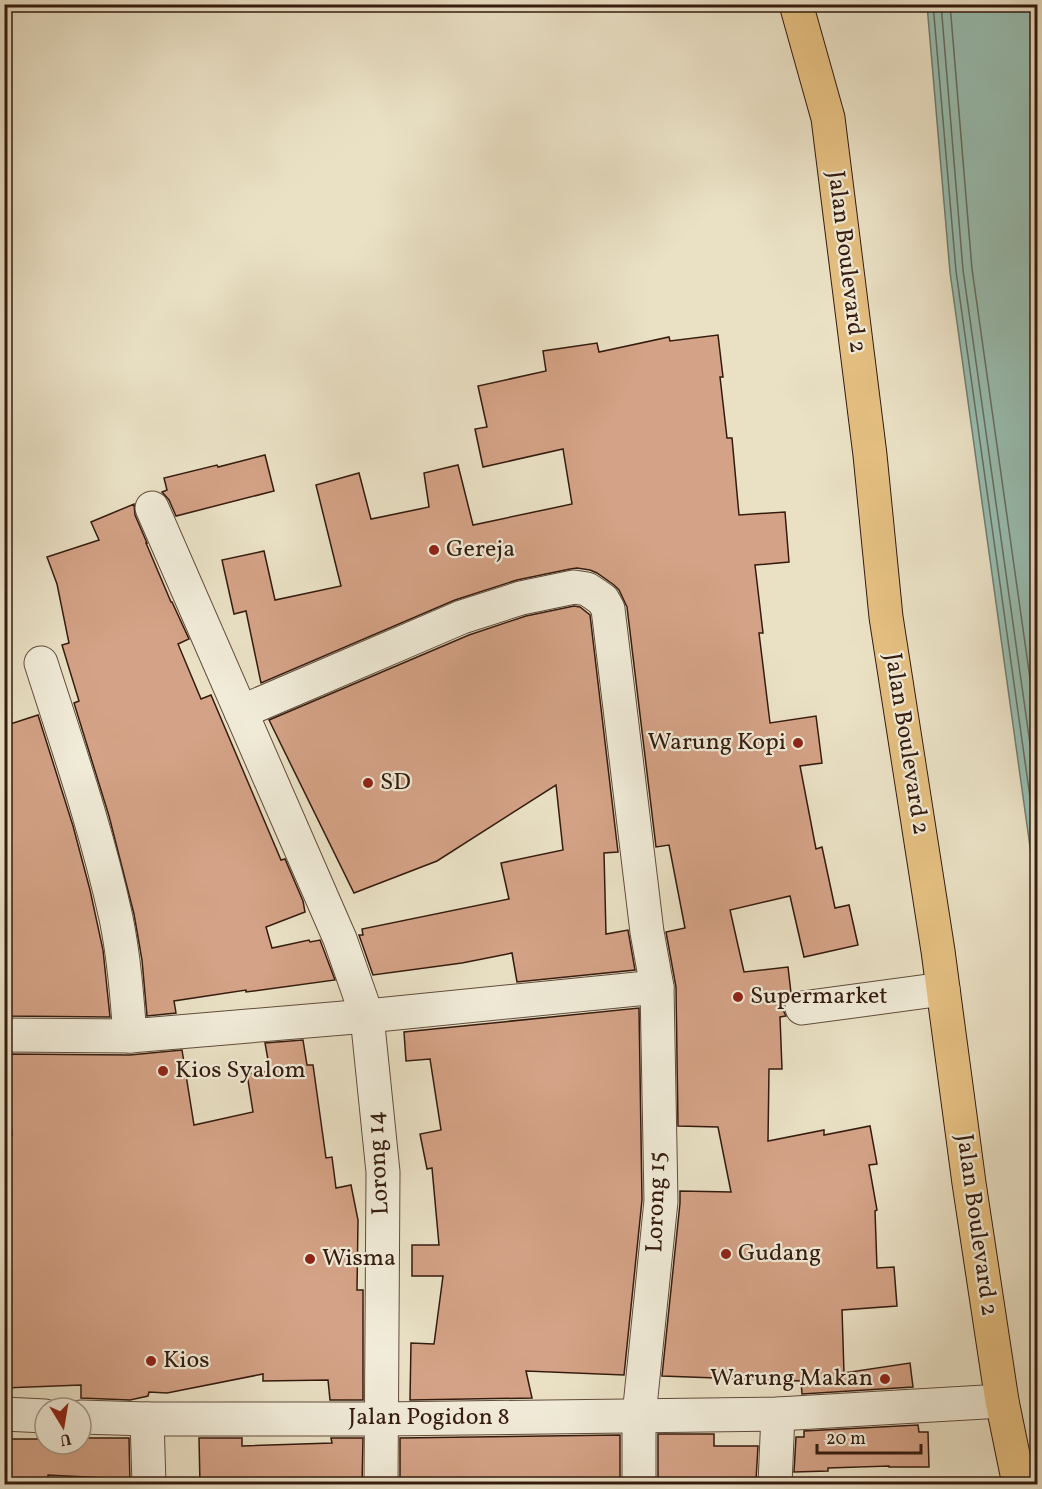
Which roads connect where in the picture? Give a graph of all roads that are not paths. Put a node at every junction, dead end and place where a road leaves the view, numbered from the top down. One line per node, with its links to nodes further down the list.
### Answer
1 (795, 4): 6 (main road, Jalan Boulevard 2)
2 (152, 508): 4 (street, Lorong 14)
3 (41, 663): 10 (street)
4 (241, 712): 5 (street, Lorong 15); 8 (street, Lorong 14)
5 (657, 987): 8 (street); 15 (street, Lorong 15)
6 (943, 989): 7 (street); 11 (main road, Jalan Boulevard 2)
7 (802, 1008)
8 (367, 1016): 10 (street); 18 (street, Lorong 14)
9 (4, 1035): 10 (street)
10 (130, 1036)
11 (1002, 1401): 13 (street, Jalan Pogidon 8); 23 (main road, Jalan Boulevard 2)
12 (4, 1414): 14 (street)
13 (778, 1414): 15 (street, Jalan Pogidon 8); 22 (street)
14 (33, 1415)
15 (639, 1416): 18 (street, Jalan Pogidon 8); 21 (street, Lorong 15)
16 (93, 1417): 17 (street, Jalan Pogidon 8)
17 (147, 1419): 18 (street, Jalan Pogidon 8); 19 (street)
18 (381, 1419): 20 (street, Lorong 14)
19 (148, 1485)
20 (381, 1485)
21 (639, 1485)
22 (776, 1485)
23 (1019, 1485)

